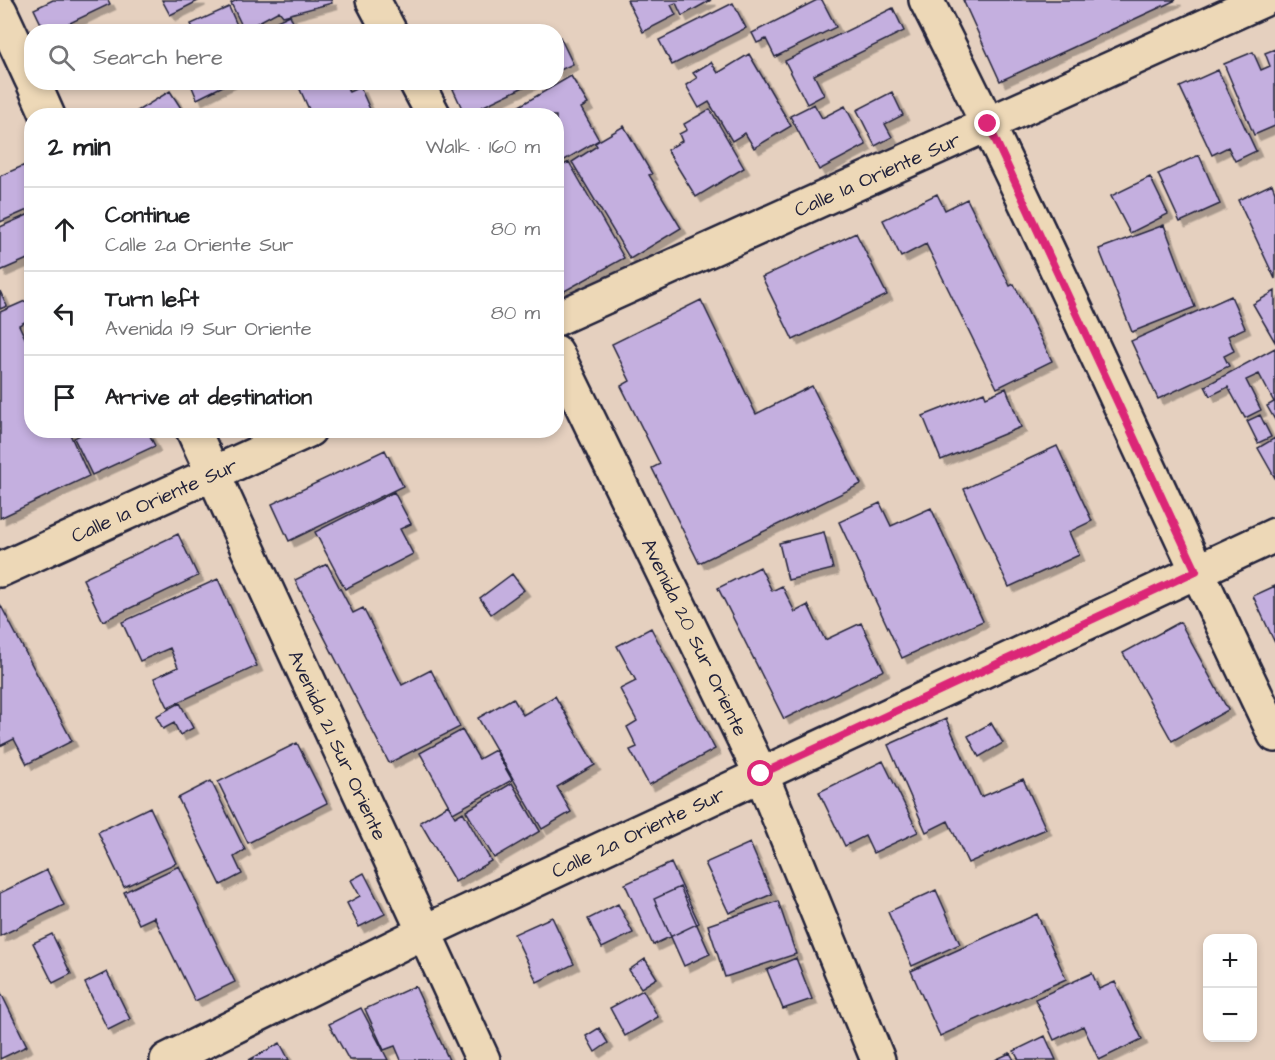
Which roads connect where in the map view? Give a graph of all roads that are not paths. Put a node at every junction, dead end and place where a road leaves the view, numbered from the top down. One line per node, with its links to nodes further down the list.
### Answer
1 (373, 0): 5 (street)
2 (926, 0): 11 (street)
3 (1263, 0): 11 (street, Calle 1a Oriente Sur)
4 (0, 11): 6 (street)
5 (386, 24)
6 (24, 64)
7 (36, 90): 9 (street)
8 (420, 90): 10 (street)
9 (44, 108)
10 (430, 108)
11 (988, 124): 12 (street, Calle 1a Oriente Sur); 19 (street)
12 (564, 315)
13 (564, 368): 21 (street, Avenida 20 Sur Oriente)
14 (197, 438): 16 (street, Avenida 21 Sur Oriente)
15 (292, 438): 16 (street, Calle 1a Oriente Sur)
16 (213, 474): 18 (street, Calle 1a Oriente Sur); 22 (street, Avenida 21 Sur Oriente)
17 (1275, 535): 19 (street, Calle 2a Oriente Sur)
18 (0, 570)
19 (1196, 571): 20 (street); 21 (street, Calle 2a Oriente Sur)
20 (1275, 735)
21 (761, 774): 22 (street, Calle 2a Oriente Sur); 25 (street, Avenida 20 Sur Oriente)
22 (424, 932): 23 (street, Calle 2a Oriente Sur); 24 (street, Avenida 21 Sur Oriente)
23 (167, 1060)
24 (483, 1060)
25 (878, 1060)

